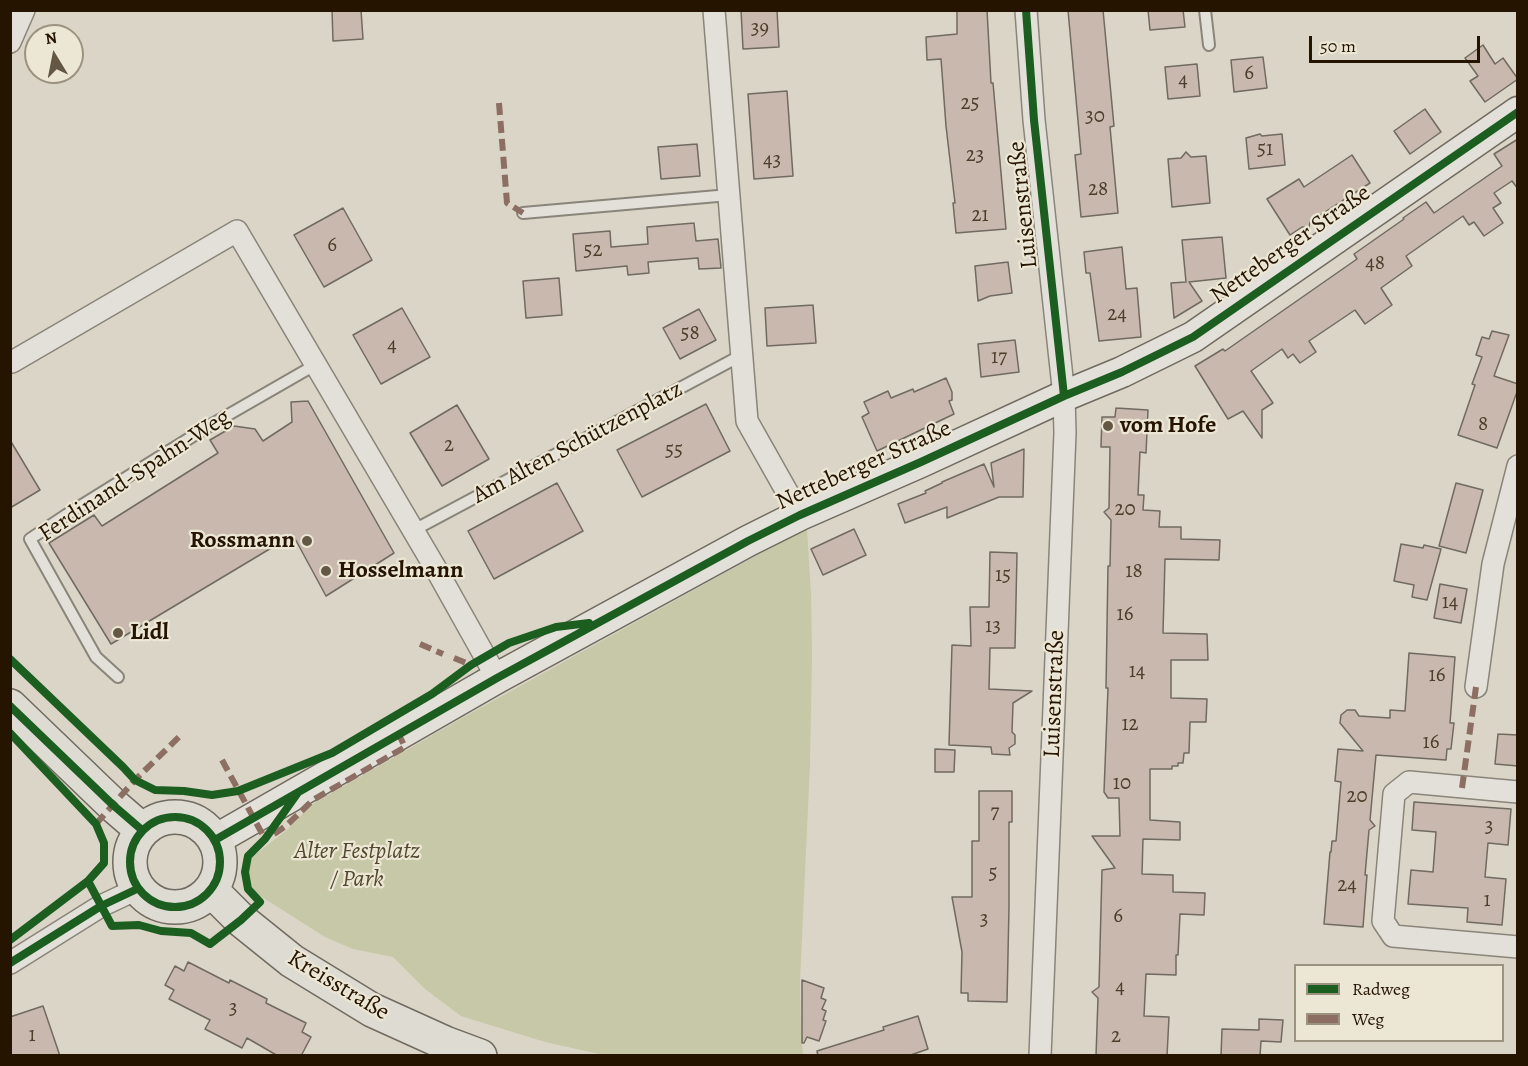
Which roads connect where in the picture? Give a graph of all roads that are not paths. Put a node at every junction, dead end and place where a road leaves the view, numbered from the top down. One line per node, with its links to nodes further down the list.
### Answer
1 (24, 10): 5 (street)
2 (714, 10): 8 (street)
3 (1026, 10): 13 (street, Luisenstraße)
4 (1205, 10): 6 (lane)
5 (10, 42)
6 (1209, 45)
7 (1518, 112): 13 (street, Netteberger Straße)
8 (729, 195): 9 (lane); 10 (street)
9 (523, 213)
10 (742, 355): 15 (street); 16 (lane, Am Alten Schützenplatz)
11 (10, 362): 12 (street)
12 (315, 365): 16 (street); 17 (lane, Ferdinand-Spahn-Weg)
13 (1064, 396): 15 (street, Netteberger Straße); 29 (street, Luisenstraße)
14 (1518, 466): 19 (street)
15 (801, 514): 18 (street, Netteberger Straße)
16 (414, 530): 18 (street)
17 (118, 677)
18 (497, 678): 23 (street, Netteberger Straße)
19 (1476, 687)
20 (10, 706): 22 (main road)
21 (1518, 792): 26 (street)
22 (142, 830): 23 (main road); 24 (main road)
23 (215, 840): 25 (main road)
24 (137, 889): 25 (main road); 27 (street)
25 (211, 890): 28 (main road, Kreisstraße)
26 (1518, 947)
27 (10, 963)
28 (480, 1056)
29 (1040, 1056)

